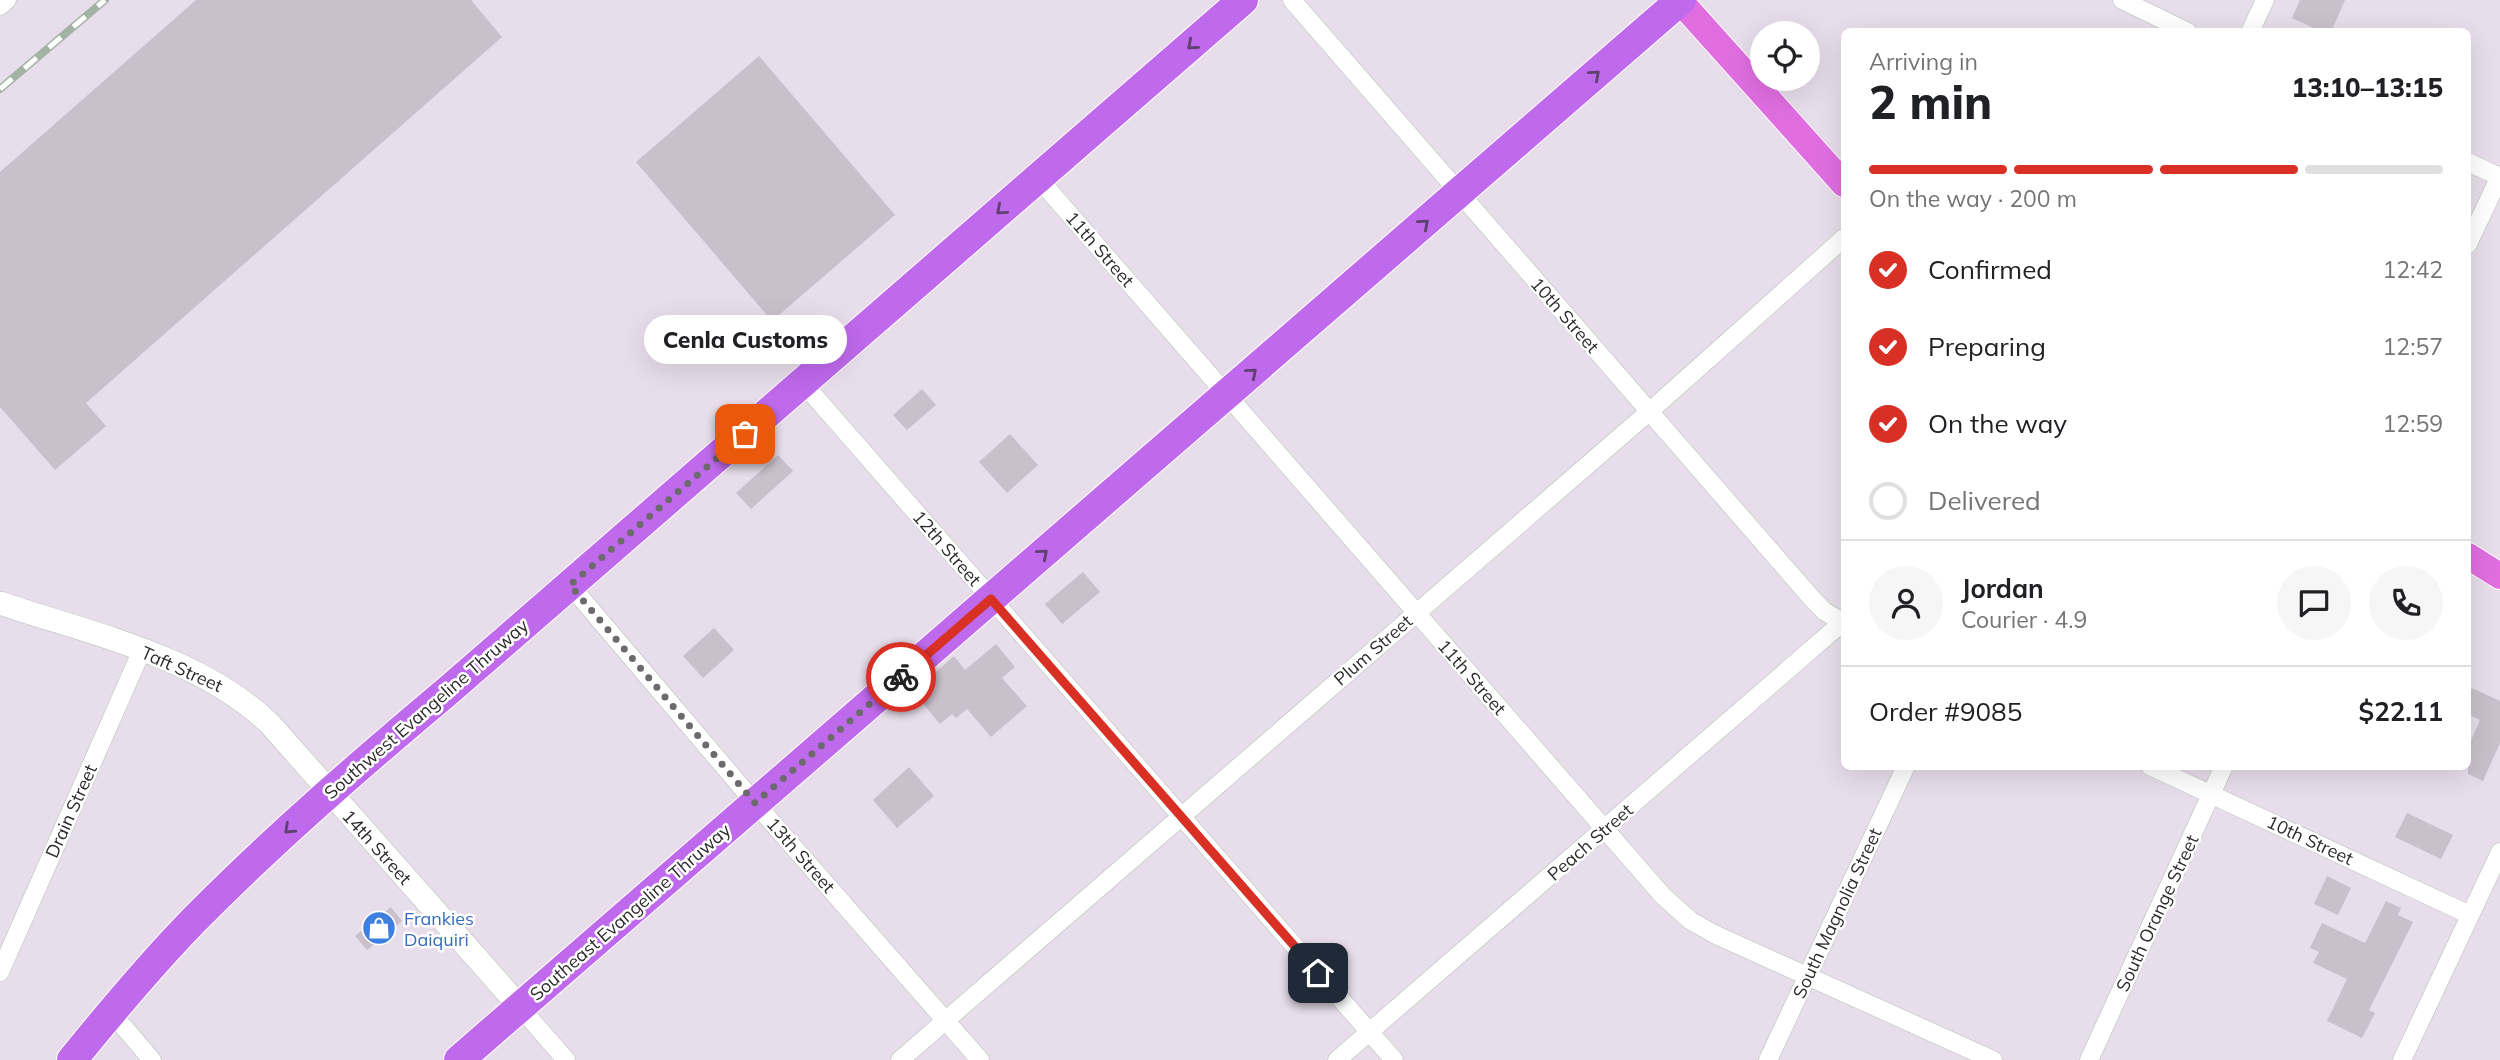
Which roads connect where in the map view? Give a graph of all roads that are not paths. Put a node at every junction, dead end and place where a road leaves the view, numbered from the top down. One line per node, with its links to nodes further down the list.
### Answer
1 (7, 0): 7 (street)
2 (1243, 0): 12 (highway, Southwest Evangeline Thruway, one-way to 12)
3 (1292, 0): 14 (street, 10th Street)
4 (1680, 0): 13 (main road); 14 (highway, Southeast Evangeline Thruway, one-way to 4)
5 (2122, 0): 8 (street)
6 (2265, 0): 9 (street)
7 (0, 3)
8 (2180, 28)
9 (2252, 28)
10 (2471, 163): 11 (street)
11 (2500, 177): 15 (street)
12 (1038, 178): 17 (highway, Southwest Evangeline Thruway, one-way to 17); 18 (street, 11th Street)
13 (1841, 181)
14 (1458, 193): 18 (highway, Southeast Evangeline Thruway, one-way to 14); 19 (street, 10th Street)
15 (2471, 238)
16 (1841, 241): 19 (street, Plum Street)
17 (803, 383): 22 (highway, Southwest Evangeline Thruway); 23 (street, 12th Street)
18 (1226, 395): 23 (highway, Southeast Evangeline Thruway, one-way to 18); 25 (street, 11th Street)
19 (1650, 411): 25 (street, Plum Street); 26 (street, 10th Street)
20 (2471, 558): 21 (main road)
21 (2500, 576)
22 (570, 585): 32 (highway, Southwest Evangeline Thruway); 34 (street, 13th Street)
23 (991, 599): 34 (highway, Southeast Evangeline Thruway); 35 (street, 12th Street)
24 (0, 603): 28 (street, Taft Street)
25 (1416, 613): 35 (street, Plum Street); 36 (street, 11th Street)
26 (1841, 620)
27 (1841, 625): 36 (street, Peach Street)
28 (142, 650): 32 (street, Taft Street); 39 (street, Drain Street)
29 (1904, 770): 40 (street, South Magnolia Street)
30 (2158, 770): 33 (street, 10th Street)
31 (2222, 770): 33 (street, South Orange Street)
32 (328, 792): 41 (street, 14th Street); 42 (highway, Southwest Evangeline Thruway, one-way to 42)
33 (2211, 795): 38 (street, 10th Street); 55 (street, South Orange Street)
34 (755, 803): 41 (highway, Southeast Evangeline Thruway); 43 (street, 13th Street)
35 (1180, 816): 43 (street, Plum Street); 44 (street, 12th Street)
36 (1604, 830): 40 (street, 11th Street); 44 (street, Peach Street)
37 (2500, 852): 38 (street)
38 (2470, 915): 56 (street)
39 (0, 972)
40 (1808, 975): 53 (street, South Magnolia Street); 54 (street, 11th Street)
41 (520, 1007): 47 (highway, Southeast Evangeline Thruway); 48 (street, 14th Street)
42 (111, 1013): 45 (highway, Southwest Evangeline Thruway); 46 (street)
43 (945, 1020): 49 (street, Plum Street); 50 (street, 13th Street)
44 (1369, 1032): 51 (street, Peach Street); 52 (street, 12th Street)
45 (72, 1060)
46 (152, 1060)
47 (459, 1060)
48 (565, 1060)
49 (900, 1060)
50 (979, 1060)
51 (1337, 1060)
52 (1394, 1060)
53 (1769, 1060)
54 (1993, 1060)
55 (2089, 1060)
56 (2402, 1060)

